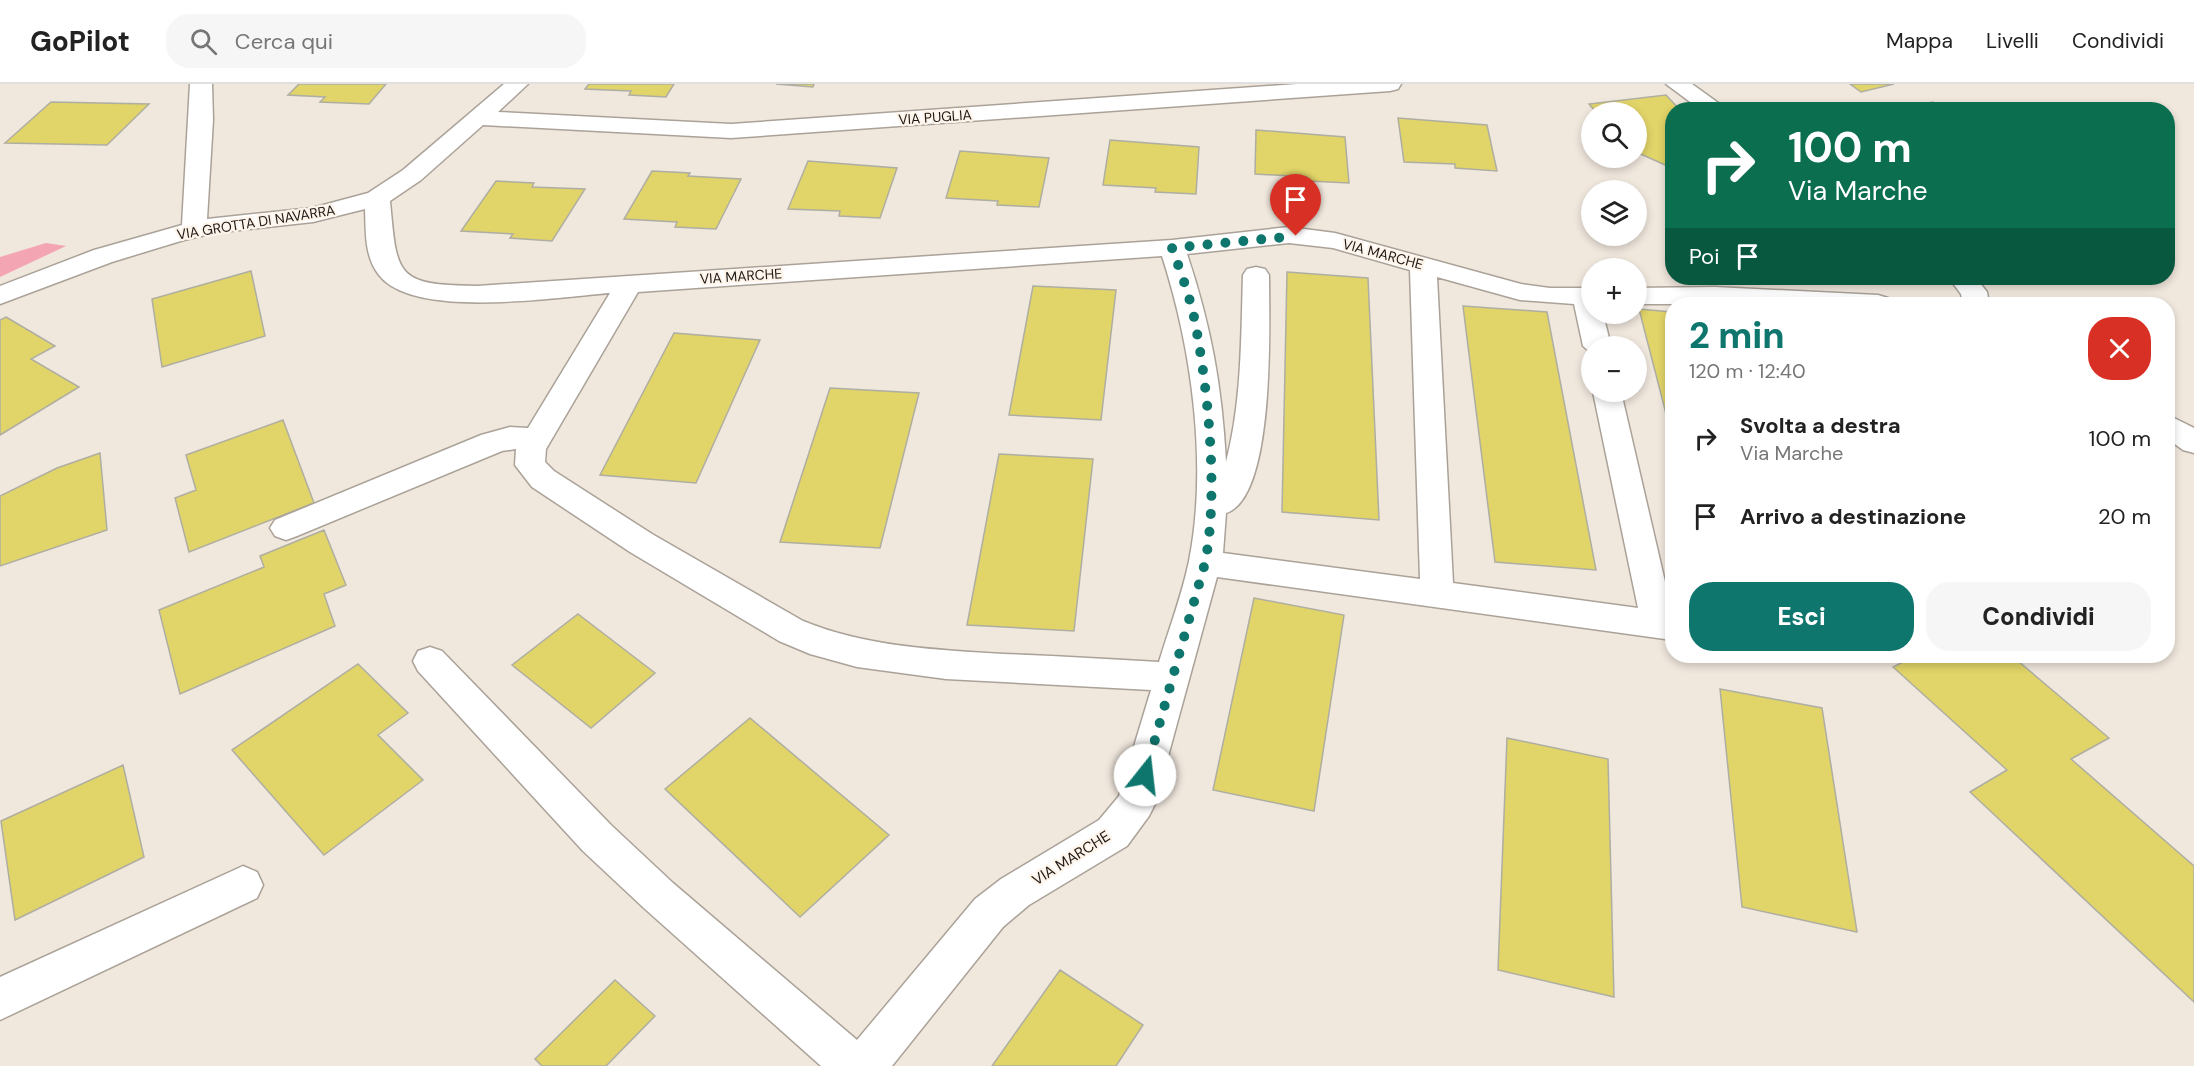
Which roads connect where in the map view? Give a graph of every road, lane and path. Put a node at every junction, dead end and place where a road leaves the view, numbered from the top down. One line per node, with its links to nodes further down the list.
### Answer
1 (201, 84): 9 (street)
2 (517, 84): 7 (street, VIA GROTTA DI NAVARRA)
3 (1390, 84): 5 (street, VIA PUGLIA)
4 (1677, 84): 6 (street)
5 (1170, 92): 7 (street, VIA PUGLIA)
6 (1705, 102)
7 (480, 118): 8 (street, VIA GROTTA DI NAVARRA)
8 (377, 198): 9 (street, VIA GROTTA DI NAVARRA); 13 (street, VIA MARCHE)
9 (195, 229): 14 (street, VIA GROTTA DI NAVARRA)
10 (1172, 248): 11 (street, VIA MARCHE); 13 (street, VIA MARCHE); 22 (street, VIA MARCHE)
11 (1423, 266): 15 (street, VIA MARCHE); 25 (street)
12 (1256, 275): 22 (street)
13 (629, 284): 20 (street)
14 (0, 296)
15 (1581, 296)
16 (1647, 296): 17 (street)
17 (1757, 297)
18 (1609, 402): 26 (street)
19 (2175, 430): 21 (street)
20 (537, 439): 23 (street); 28 (street)
21 (2194, 442)
22 (1210, 505): 24 (street, VIA MARCHE)
23 (286, 528)
24 (1205, 563): 25 (street); 28 (street, VIA MARCHE)
25 (1437, 594): 26 (street)
26 (1665, 625)
27 (430, 661): 31 (street)
28 (1173, 677): 32 (street, VIA MARCHE)
29 (243, 885): 30 (street)
30 (0, 999)
31 (854, 1066)
32 (864, 1066)

